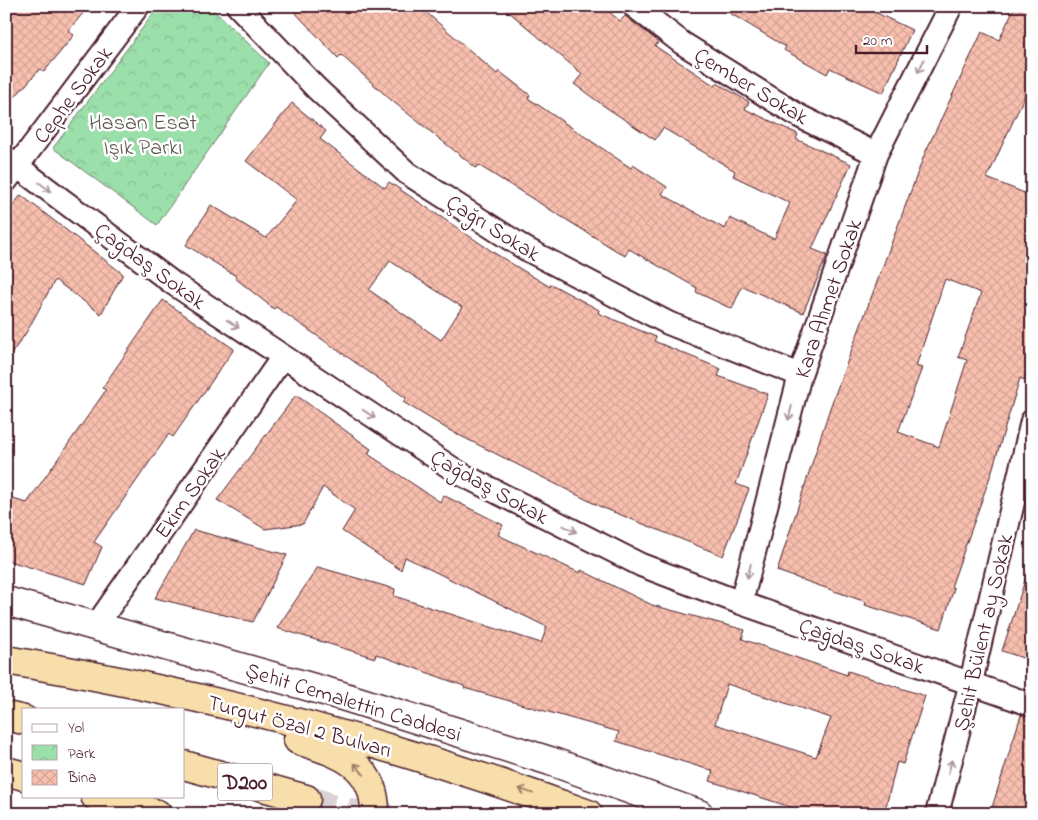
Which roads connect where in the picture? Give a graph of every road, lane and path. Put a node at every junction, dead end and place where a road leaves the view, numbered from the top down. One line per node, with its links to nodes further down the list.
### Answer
1 (138, 6): 6 (street, Cephe Sokak)
2 (238, 6): 8 (street, Çağrı Sokak)
3 (634, 6): 5 (street, Çember Sokak)
4 (951, 6): 5 (street, Kara Ahmet Sokak, one-way to 5)
5 (876, 154): 8 (street, Kara Ahmet Sokak)
6 (10, 169): 7 (street, Çağdaş Sokak, one-way to 7)
7 (282, 358): 11 (street, Çağdaş Sokak, one-way to 11); 12 (street, Ekim Sokak)
8 (800, 375): 11 (street, Kara Ahmet Sokak, one-way to 11)
9 (1032, 422): 15 (street, Şehit Bülent ay Sokak)
10 (6, 601): 12 (street, Şehit Cemalettin Caddesi)
11 (741, 603): 15 (street, Çağdaş Sokak)
12 (96, 626): 29 (street, Şehit Cemalettin Caddesi)
13 (6, 660): 28 (highway, Turgut Özal 2 Bulvarı, one-way to 13)
14 (6, 665): 17 (highway, Turgut Özal 2 Bulvarı)
15 (971, 682): 16 (street, Çağdaş Sokak); 30 (street, Şehit Bülent ay Sokak, one-way to 15)
16 (1032, 706)
17 (178, 708)
18 (185, 710): 27 (highway, Turgut Özal 2 Bulvarı, one-way to 18)
19 (6, 716): 20 (highway)
20 (22, 720)
21 (185, 765): 25 (highway, D200)
22 (6, 771): 23 (highway)
23 (22, 775)
24 (102, 798): 26 (highway)
25 (306, 800)
26 (157, 814)
27 (375, 814)
28 (588, 814)
29 (699, 814)
30 (937, 814)

